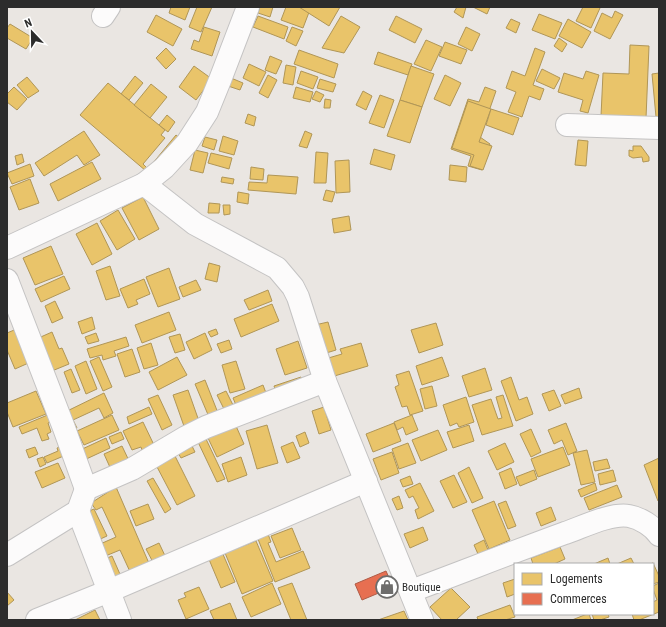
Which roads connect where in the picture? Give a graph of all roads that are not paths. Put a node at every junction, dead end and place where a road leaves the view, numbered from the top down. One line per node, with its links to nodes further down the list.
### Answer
1 (248, 7): 4 (street)
2 (567, 125): 3 (street)
3 (659, 128)
4 (144, 184): 5 (street); 7 (street)
5 (7, 248)
6 (7, 280): 9 (street)
7 (325, 381): 8 (street); 9 (street)
8 (366, 481): 13 (street); 14 (street)
9 (86, 489): 10 (street)
10 (78, 512): 12 (street); 13 (street)
11 (659, 535): 14 (street)
12 (7, 555)
13 (109, 591): 15 (street); 16 (street)
14 (411, 592): 17 (street)
15 (37, 620)
16 (120, 620)
17 (422, 620)

